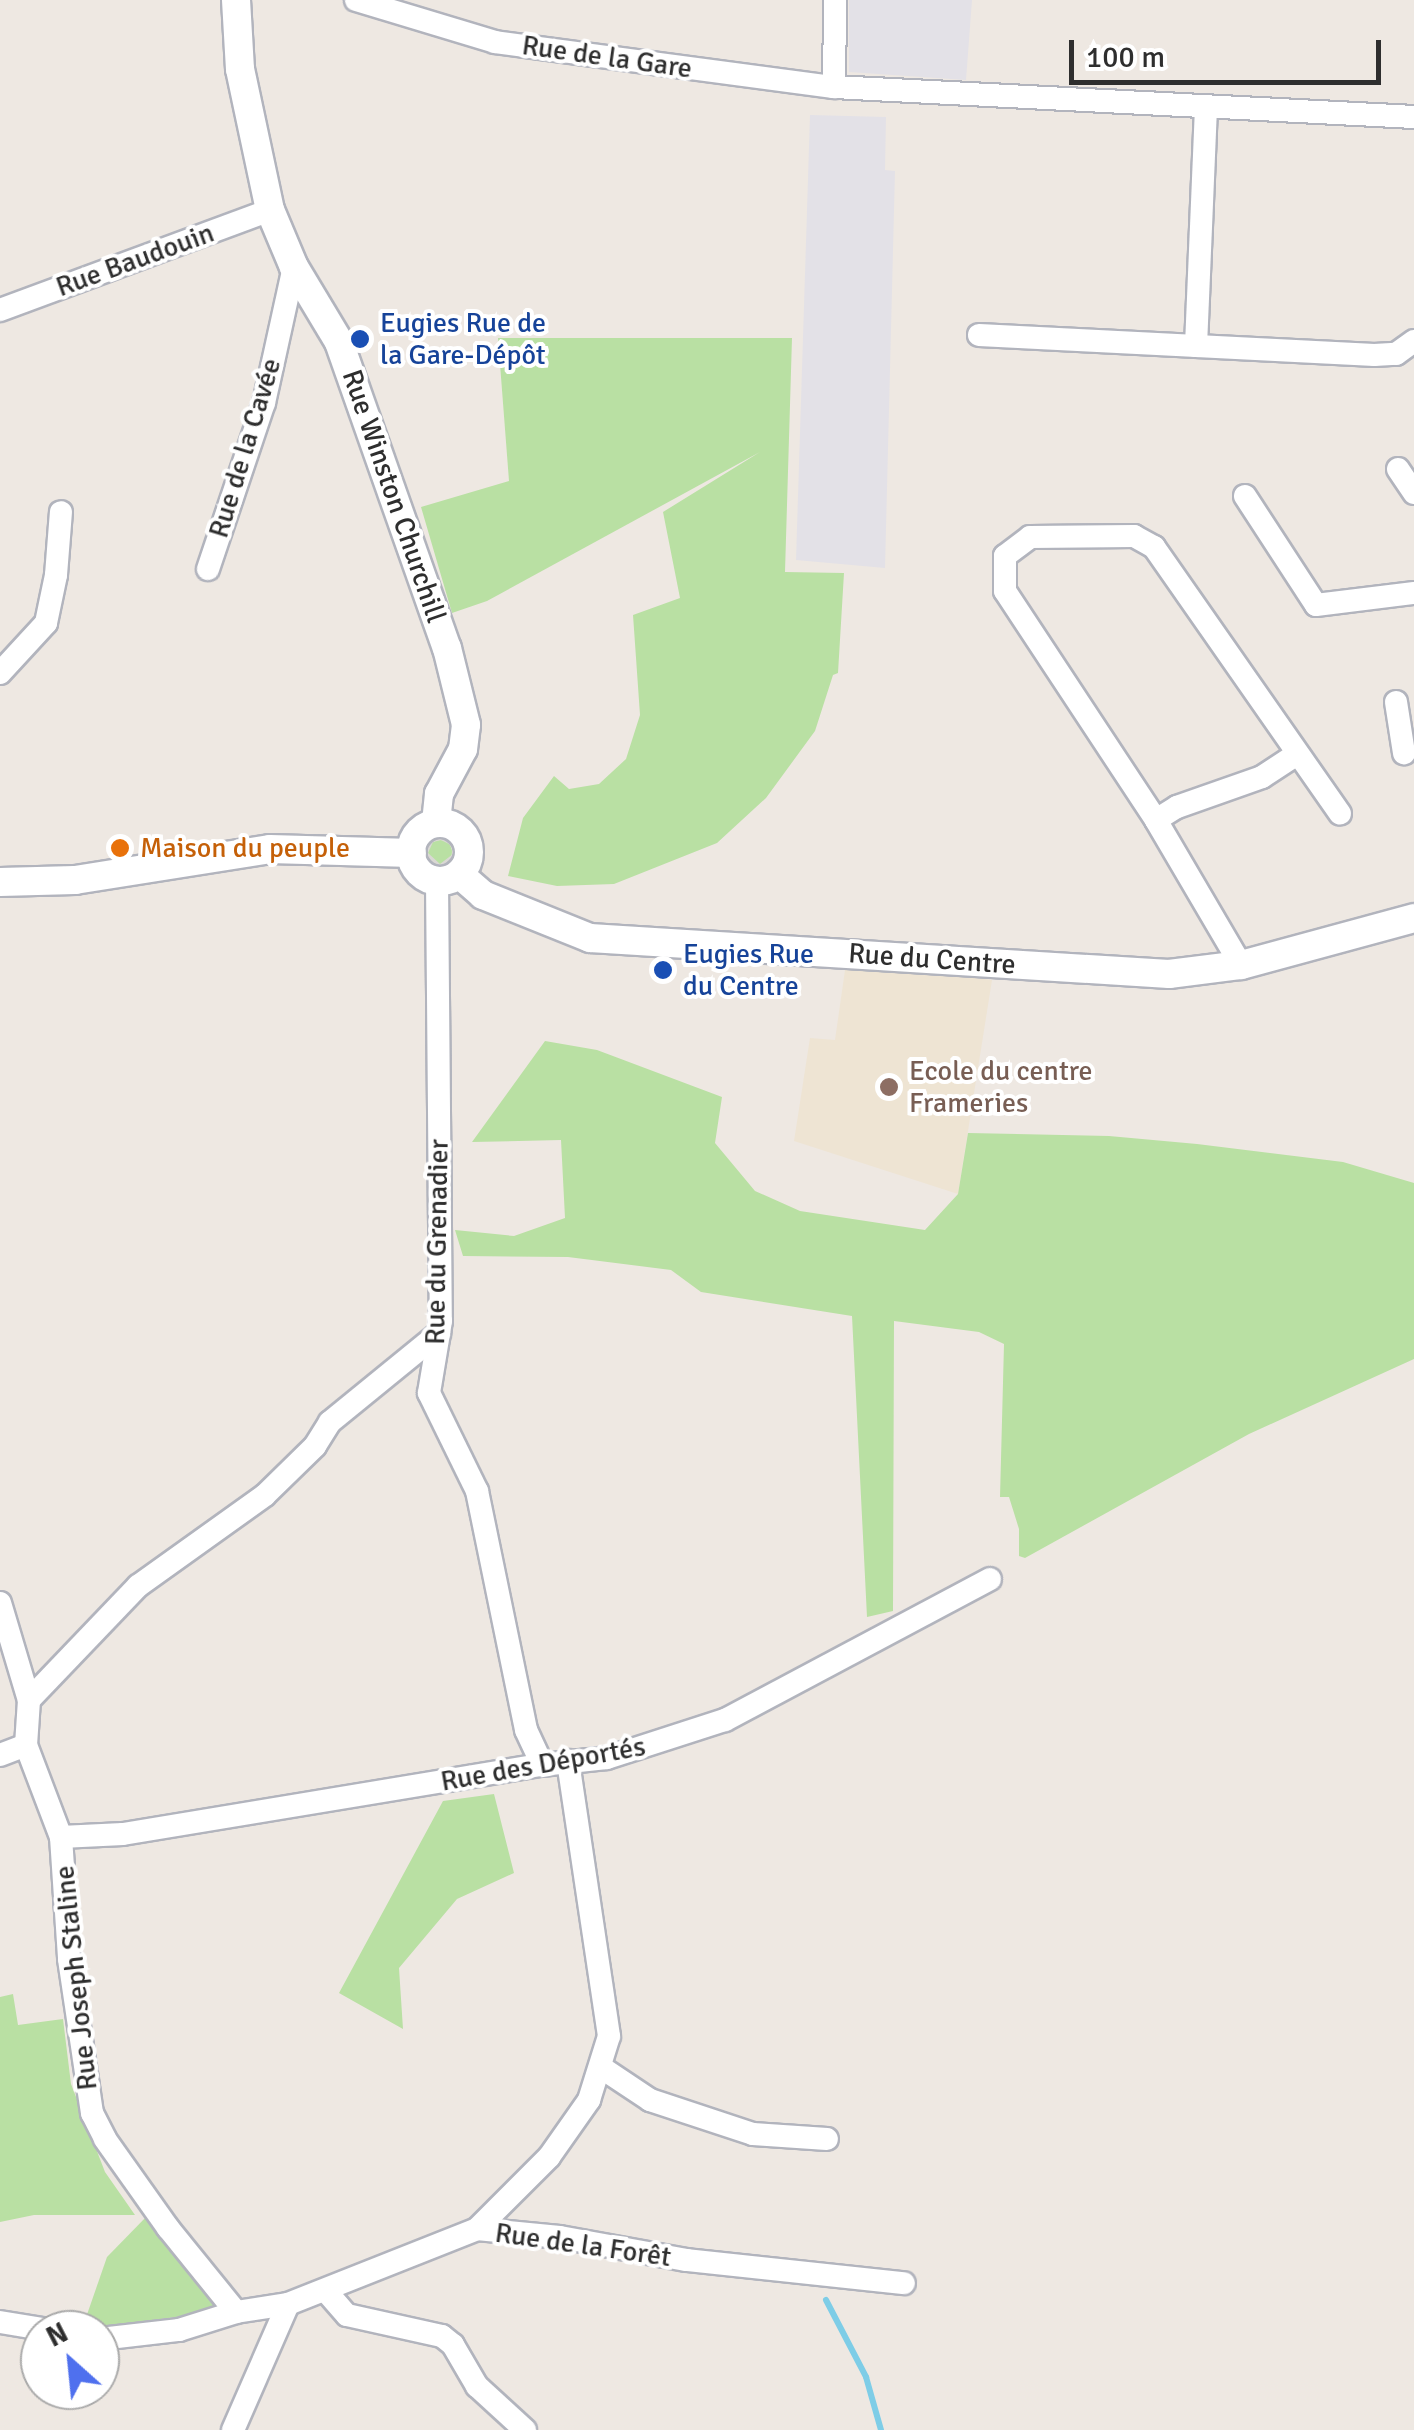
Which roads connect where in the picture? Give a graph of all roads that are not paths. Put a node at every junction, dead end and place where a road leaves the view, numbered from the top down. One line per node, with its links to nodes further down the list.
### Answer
1 (236, 0): 7 (street, Rue Winston Churchill)
2 (356, 0): 4 (street, Rue de la Gare)
3 (835, 0): 4 (street)
4 (834, 87): 5 (street, Rue de la Gare)
5 (1206, 106): 6 (street, Rue de la Gare); 12 (street)
6 (1414, 117)
7 (270, 210): 8 (street, Rue Winston Churchill); 9 (street, Rue Baudouin)
8 (294, 267): 17 (street, Rue de la Cavée); 25 (street, Rue Winston Churchill)
9 (0, 310)
10 (979, 335): 12 (street)
11 (1414, 341): 12 (street)
12 (1196, 346)
13 (1398, 469): 14 (street)
14 (1414, 493)
15 (1245, 496): 18 (street)
16 (60, 512): 19 (street)
17 (208, 569)
18 (1414, 593)
19 (0, 673)
20 (1396, 702): 21 (street)
21 (1406, 738)
22 (1298, 754): 23 (street); 24 (street); 24 (street)
23 (1340, 814)
24 (1156, 820): 30 (street)
25 (436, 824): 26 (street); 27 (street)
26 (412, 853): 27 (street); 28 (street)
27 (448, 877): 30 (street, Rue du Centre); 31 (street, Rue du Grenadier)
28 (1, 885)
29 (1414, 918): 30 (street, Rue du Centre)
30 (1241, 965)
31 (439, 1333): 34 (street); 38 (street, Rue du Grenadier)
32 (990, 1579): 37 (street, Rue des Déportés)
33 (0, 1603): 34 (street)
34 (29, 1700): 35 (street)
35 (26, 1745): 36 (street); 39 (street, Rue Joseph Staline)
36 (0, 1755)
37 (568, 1761): 38 (street, Rue des Déportés); 40 (street)
38 (542, 1764): 39 (street, Rue des Déportés)
39 (60, 1838): 46 (street, Rue Joseph Staline)
40 (602, 2068): 41 (street); 42 (street)
41 (827, 2139)
42 (477, 2229): 43 (street, Rue de la Forêt); 44 (street, Rue de la Forêt)
43 (904, 2283)
44 (325, 2290): 45 (street, Rue de la Forêt); 49 (street)
45 (288, 2304): 46 (street, Rue de la Forêt); 48 (street)
46 (236, 2312): 47 (street, Rue de la Forêt)
47 (120, 2337)
48 (233, 2430)
49 (525, 2430)

